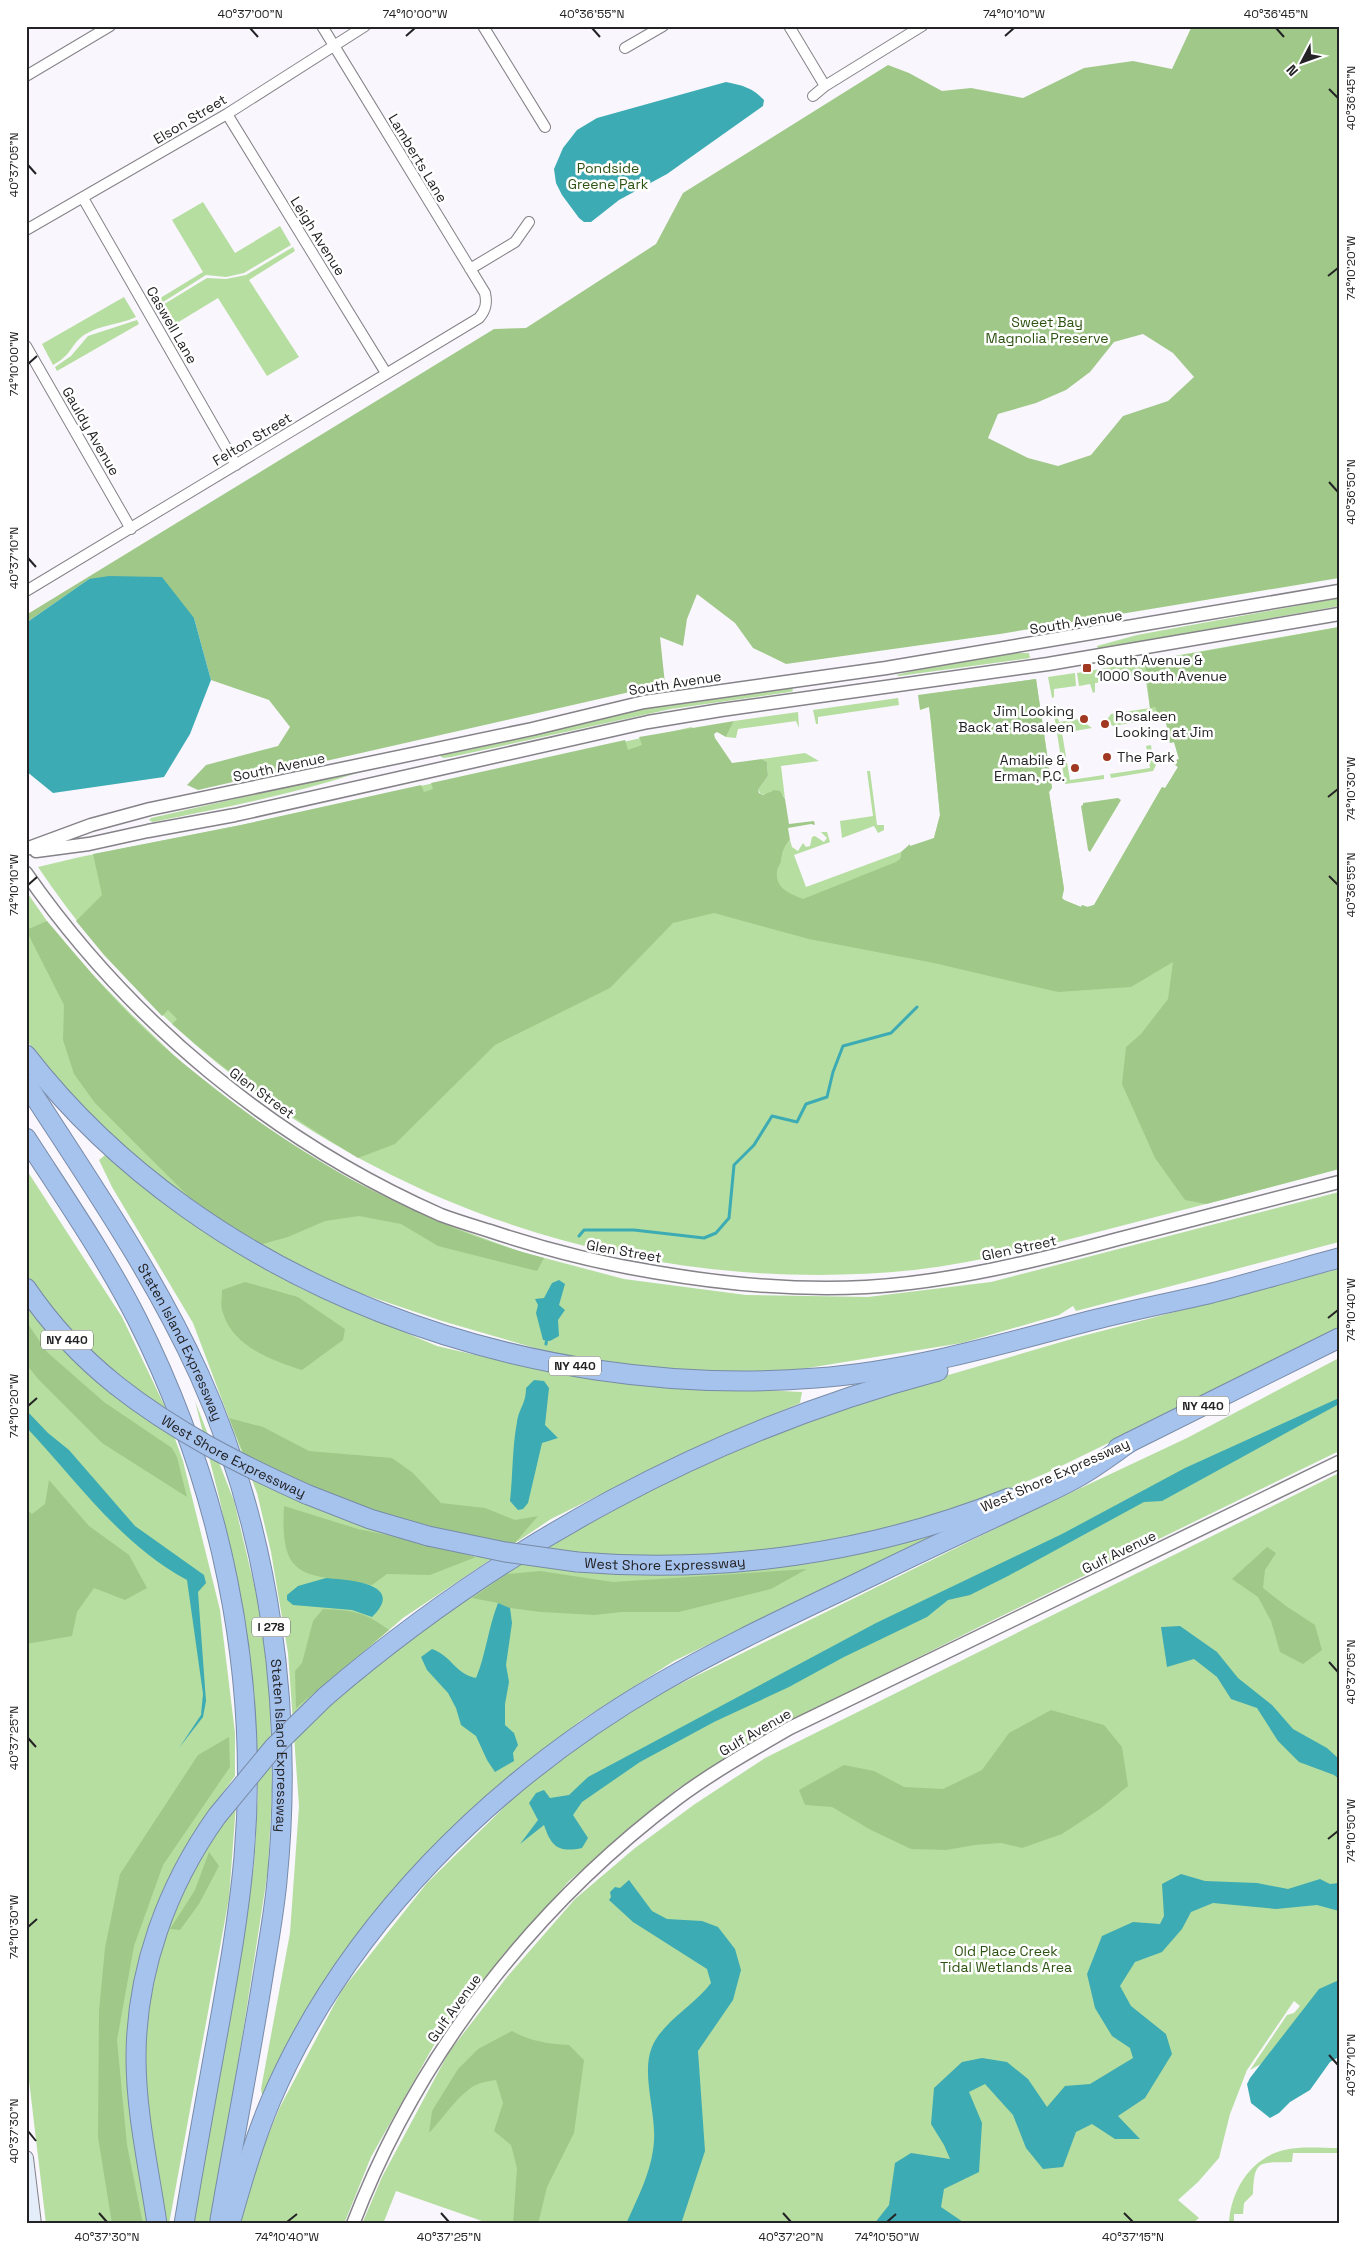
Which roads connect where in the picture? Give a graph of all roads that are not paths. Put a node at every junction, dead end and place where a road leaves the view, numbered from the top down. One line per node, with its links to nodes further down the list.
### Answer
1 (110, 26): 10 (street)
2 (322, 26): 8 (street, Lamberts Lane)
3 (365, 26): 8 (street, Elson Street)
4 (483, 26): 14 (street)
5 (662, 26): 9 (street)
6 (789, 26): 11 (street)
7 (922, 26): 11 (street)
8 (334, 46): 13 (street, Elson Street); 18 (street, Lamberts Lane)
9 (625, 48)
10 (26, 76)
11 (825, 86): 12 (street)
12 (813, 96)
13 (227, 114): 15 (street, Elson Street); 22 (street, Leigh Avenue)
14 (545, 127)
15 (83, 198): 17 (street, Elson Street); 23 (street, Caswell Lane)
16 (529, 222): 18 (street)
17 (26, 230)
18 (470, 269): 19 (street, Lamberts Lane)
19 (486, 306): 22 (street, Felton Street)
20 (26, 346): 21 (street, Gauldy Avenue)
21 (30, 360): 24 (street, Gauldy Avenue)
22 (386, 373): 23 (street, Felton Street)
23 (236, 465): 24 (street, Felton Street)
24 (131, 529): 25 (street, Felton Street)
25 (26, 591)
26 (1339, 591): 28 (street, South Avenue)
27 (1339, 614): 28 (street, South Avenue)
28 (26, 850)
29 (26, 873): 33 (street, Glen Street)
30 (26, 1055): 36 (highway, NY 440)
31 (26, 1083): 44 (highway, Staten Island Expressway / I 278)
32 (26, 1138): 43 (highway, Staten Island Expressway)
33 (1339, 1182)
34 (1339, 1258): 36 (highway, NY 440)
35 (26, 1288): 38 (highway, West Shore Expressway / NY 440, bridge)
36 (1210, 1293): 42 (highway, bridge)
37 (1339, 1338): 38 (highway, West Shore Expressway / NY 440)
38 (1130, 1442): 45 (highway)
39 (1339, 1462): 46 (street, Gulf Avenue)
40 (26, 2158): 41 (main road)
41 (34, 2223)
42 (157, 2224)
43 (184, 2224)
44 (219, 2224)
45 (230, 2224)
46 (353, 2224)

